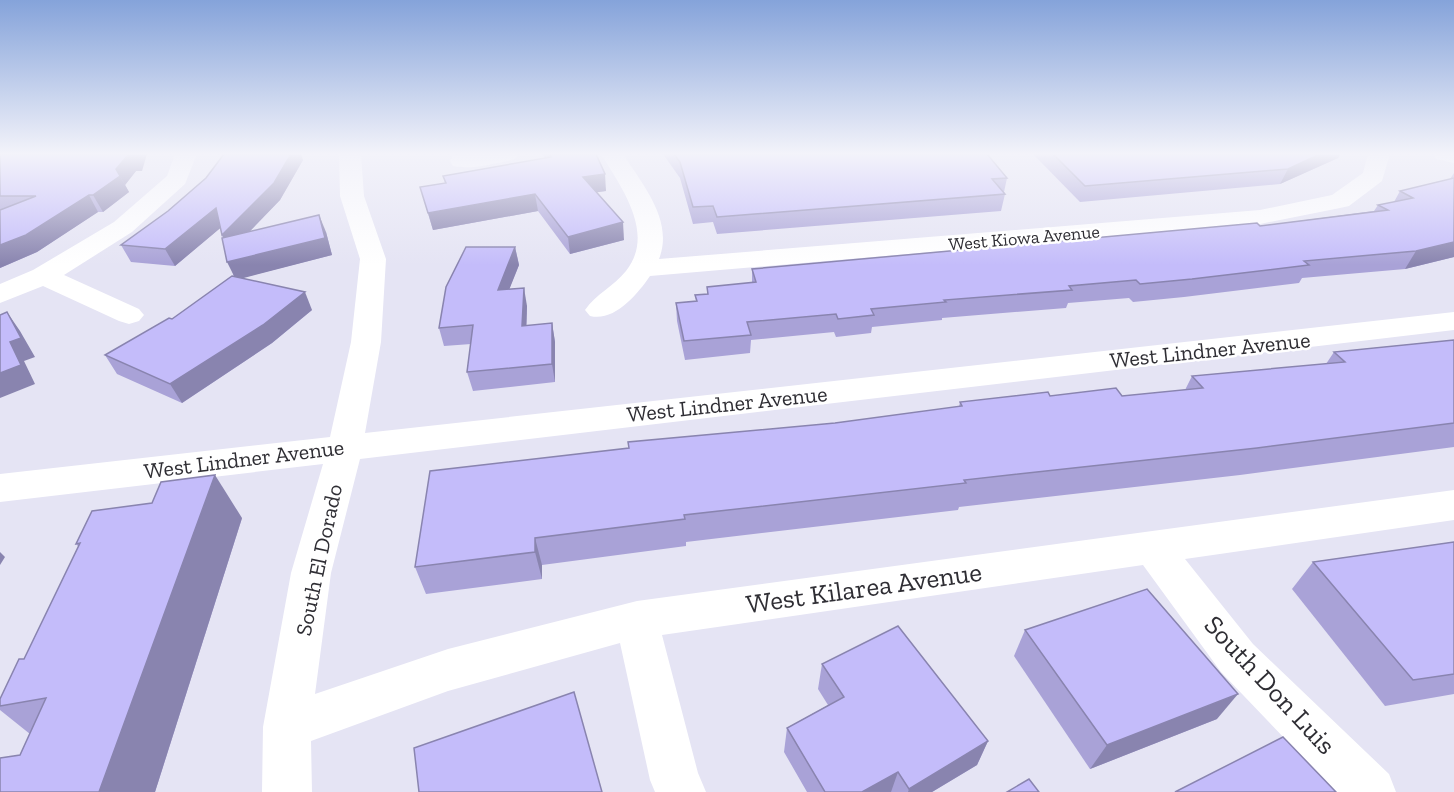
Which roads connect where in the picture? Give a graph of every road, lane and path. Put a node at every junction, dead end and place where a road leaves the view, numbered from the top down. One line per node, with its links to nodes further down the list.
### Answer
1 (164, 191): 6 (street)
2 (352, 191): 11 (street, South El Dorado)
3 (635, 191): 5 (street)
4 (1354, 191): 5 (street, West Kiowa Avenue)
5 (642, 269): 8 (street)
6 (43, 276): 7 (street); 9 (street)
7 (0, 294)
8 (600, 310)
9 (129, 315)
10 (1454, 321): 11 (street, West Lindner Avenue)
11 (345, 448): 12 (street, West Lindner Avenue); 16 (street, South El Dorado)
12 (0, 488)
13 (1454, 505): 14 (street, West Kilarea Avenue)
14 (1151, 546): 15 (street, West Kilarea Avenue); 19 (street, South Don Luis)
15 (637, 620): 16 (street, West Kilarea Avenue); 18 (street)
16 (287, 727): 17 (street, South El Dorado)
17 (287, 792)
18 (681, 792)
19 (1371, 792)

